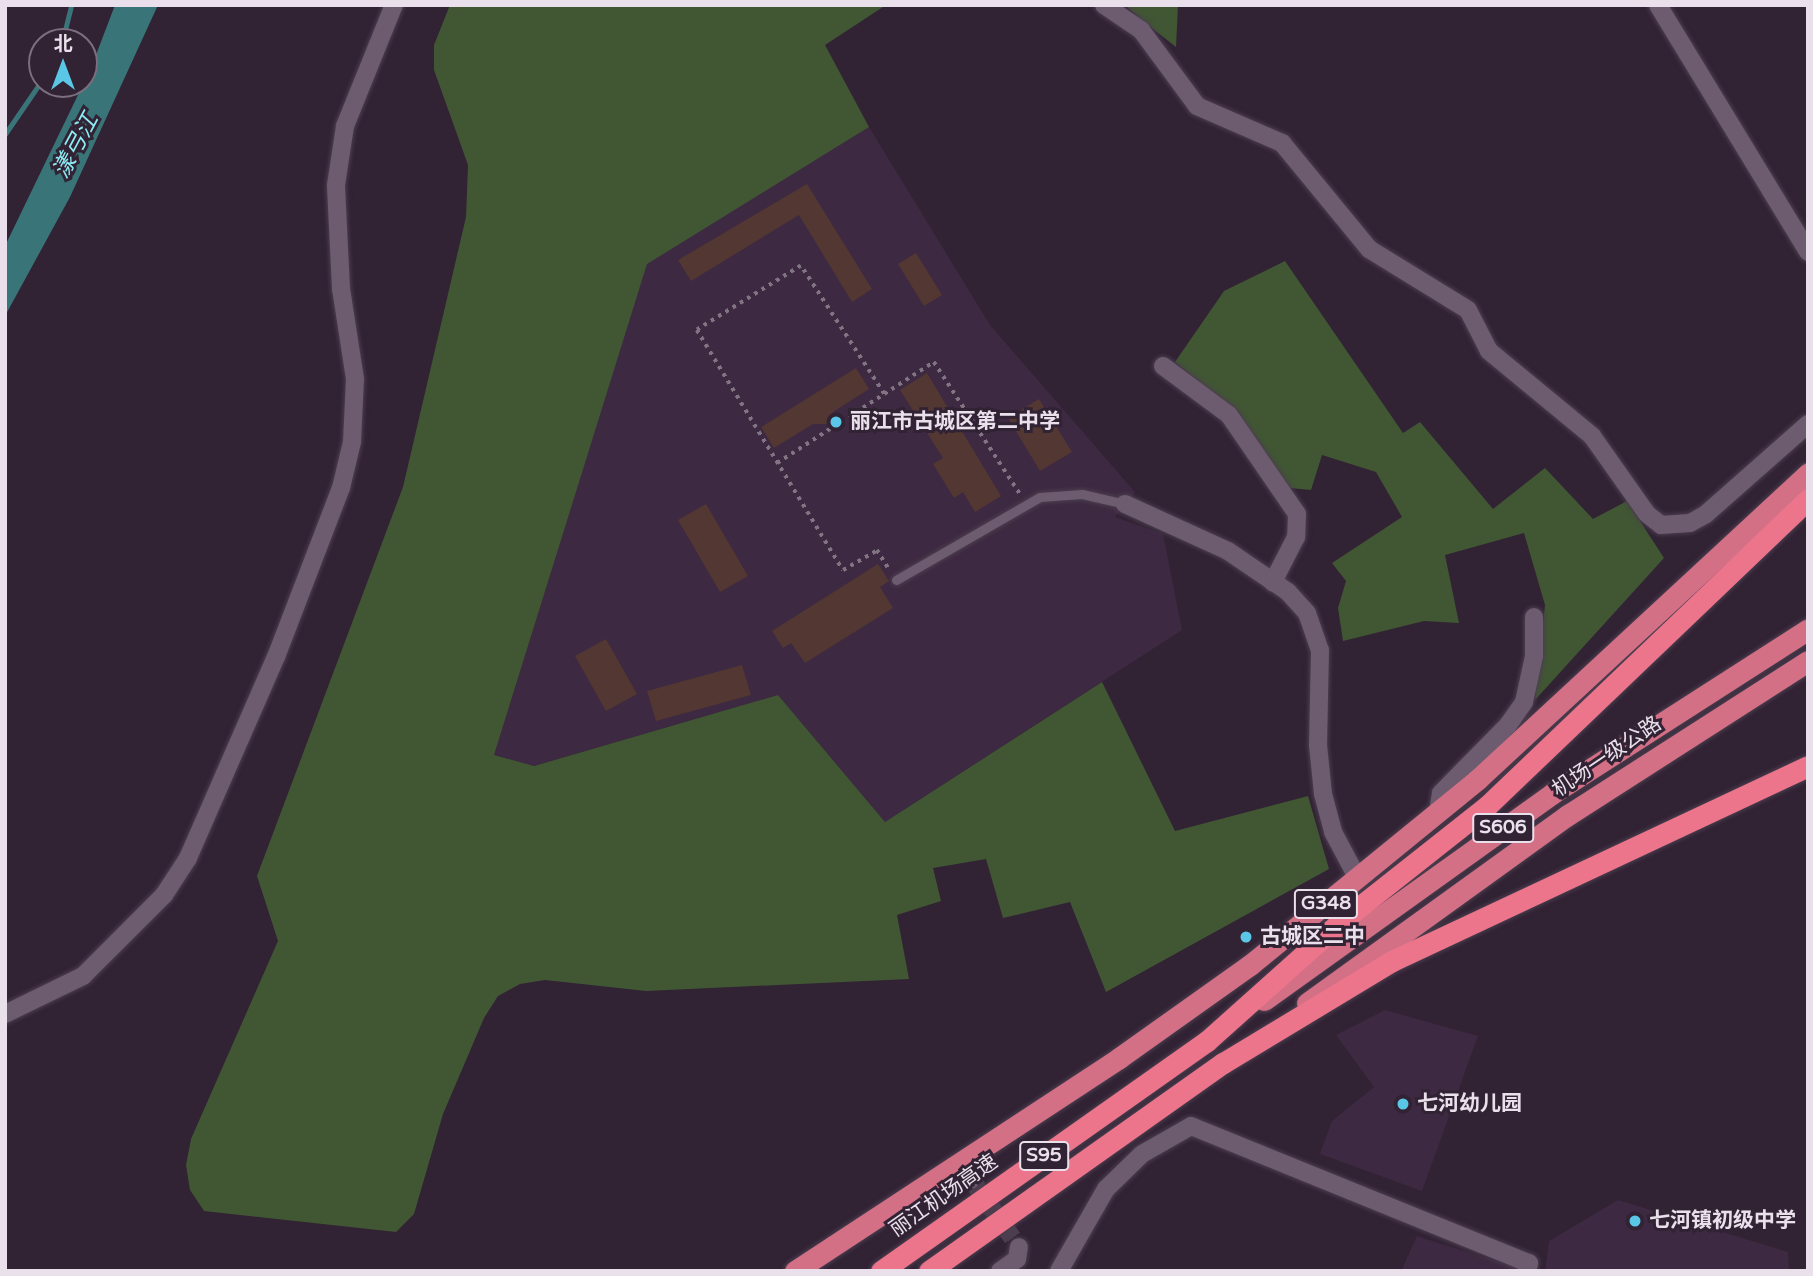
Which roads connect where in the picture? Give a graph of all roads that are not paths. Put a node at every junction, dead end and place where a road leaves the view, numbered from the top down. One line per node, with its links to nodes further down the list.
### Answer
1 (394, 5): 18 (street)
2 (1104, 5): 6 (street)
3 (1658, 5): 4 (street)
4 (1808, 252)
5 (1163, 366): 11 (street)
6 (1808, 424)
7 (1808, 473): 16 (highway, G348)
8 (1808, 499): 19 (highway, 丽江机场高速)
9 (1125, 504): 10 (lane); 11 (street)
10 (896, 580)
11 (1273, 582): 17 (street)
12 (1534, 617): 16 (street)
13 (1808, 629): 19 (highway, 机场一级公路 / S606)
14 (1808, 661): 20 (highway, 机场一级公路 / S606)
15 (1808, 766): 20 (highway)
16 (1438, 812): 17 (highway, G348)
17 (1358, 879): 22 (highway, G348)
18 (5, 1014)
19 (1207, 1041): 23 (highway, 丽江机场高速 / S95)
20 (1223, 1063): 24 (highway, S95)
21 (1019, 1247): 25 (street)
22 (795, 1271)
23 (881, 1271)
24 (929, 1271)
25 (1000, 1271)
26 (1059, 1271): 27 (street)
27 (1527, 1271)

